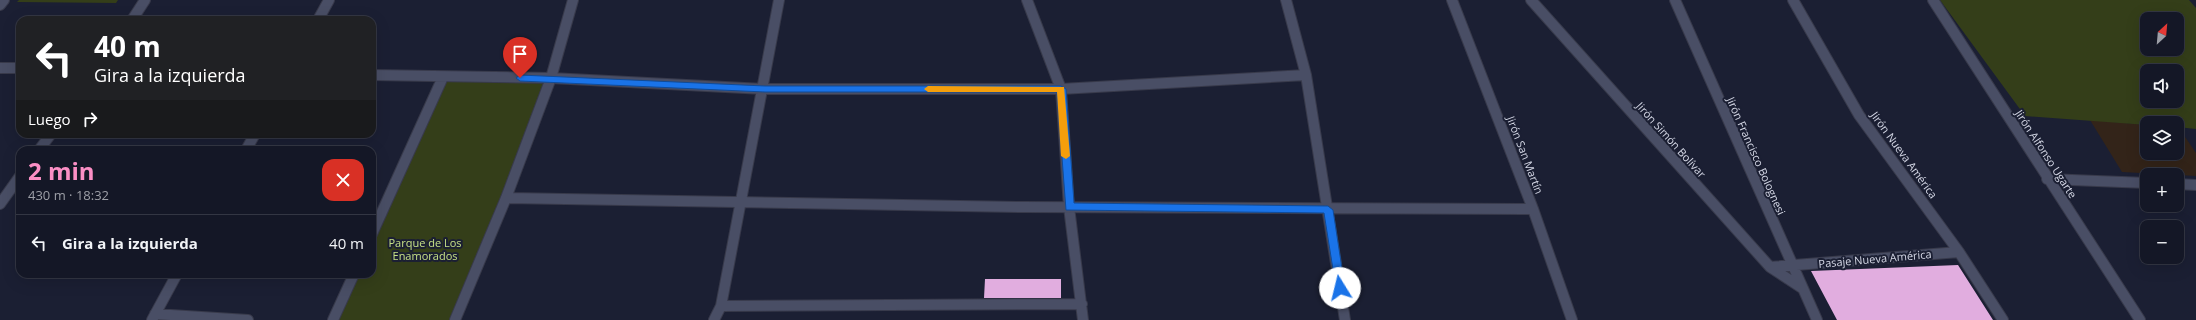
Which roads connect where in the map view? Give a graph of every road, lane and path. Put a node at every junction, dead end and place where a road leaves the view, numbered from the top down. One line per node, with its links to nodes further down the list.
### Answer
1 (4, 0): 13 (street)
2 (145, 0): 14 (street)
3 (329, 0): 15 (street)
4 (573, 0): 21 (street)
5 (779, 0): 22 (street)
6 (1027, 0): 23 (street)
7 (1286, 0): 19 (street)
8 (1452, 0): 33 (street, Jirón San Martín)
9 (1531, 0): 38 (street, Jirón Simón Bolívar)
10 (1675, 0): 37 (street, Jirón Francisco Bolognesi)
11 (1793, 0): 36 (street, Jirón Nueva América)
12 (1933, 0): 24 (street, Jirón Alfonso Ugarte)
13 (0, 5)
14 (135, 16)
15 (320, 16)
16 (0, 68): 17 (street)
17 (16, 68)
18 (376, 75): 20 (street)
19 (1306, 75): 23 (street); 34 (street)
20 (444, 77): 21 (street); 35 (street)
21 (551, 78): 22 (street); 29 (street)
22 (765, 89): 23 (street); 31 (street)
23 (1061, 89): 32 (street)
24 (2047, 179): 26 (street); 54 (street, Jirón Alfonso Ugarte)
25 (16, 182): 30 (street)
26 (2140, 183)
27 (2184, 184): 28 (street)
28 (2196, 185)
29 (506, 198): 31 (street); 47 (street)
30 (0, 204)
31 (739, 204): 32 (street); 43 (street)
32 (1070, 207): 34 (street); 42 (street)
33 (1533, 209): 34 (street); 51 (street, Jirón San Martín)
34 (1328, 210): 50 (street)
35 (376, 225)
36 (1959, 252): 37 (street, Pasaje Nueva América); 53 (street, Jirón Nueva América)
37 (1792, 265): 38 (street, Pasaje Nueva América); 41 (street, Jirón Francisco Bolognesi)
38 (1770, 267): 41 (street, Jirón Simón Bolívar)
39 (175, 278): 44 (street)
40 (352, 278): 46 (street)
41 (1802, 288): 52 (street, Jirón Francisco Bolognesi)
42 (1082, 304): 43 (street); 49 (street)
43 (721, 306): 48 (street)
44 (153, 317): 45 (street)
45 (248, 320)
46 (333, 320)
47 (454, 320)
48 (714, 320)
49 (1084, 320)
50 (1345, 320)
51 (1572, 320)
52 (1817, 320)
53 (2003, 320)
54 (2140, 320)

